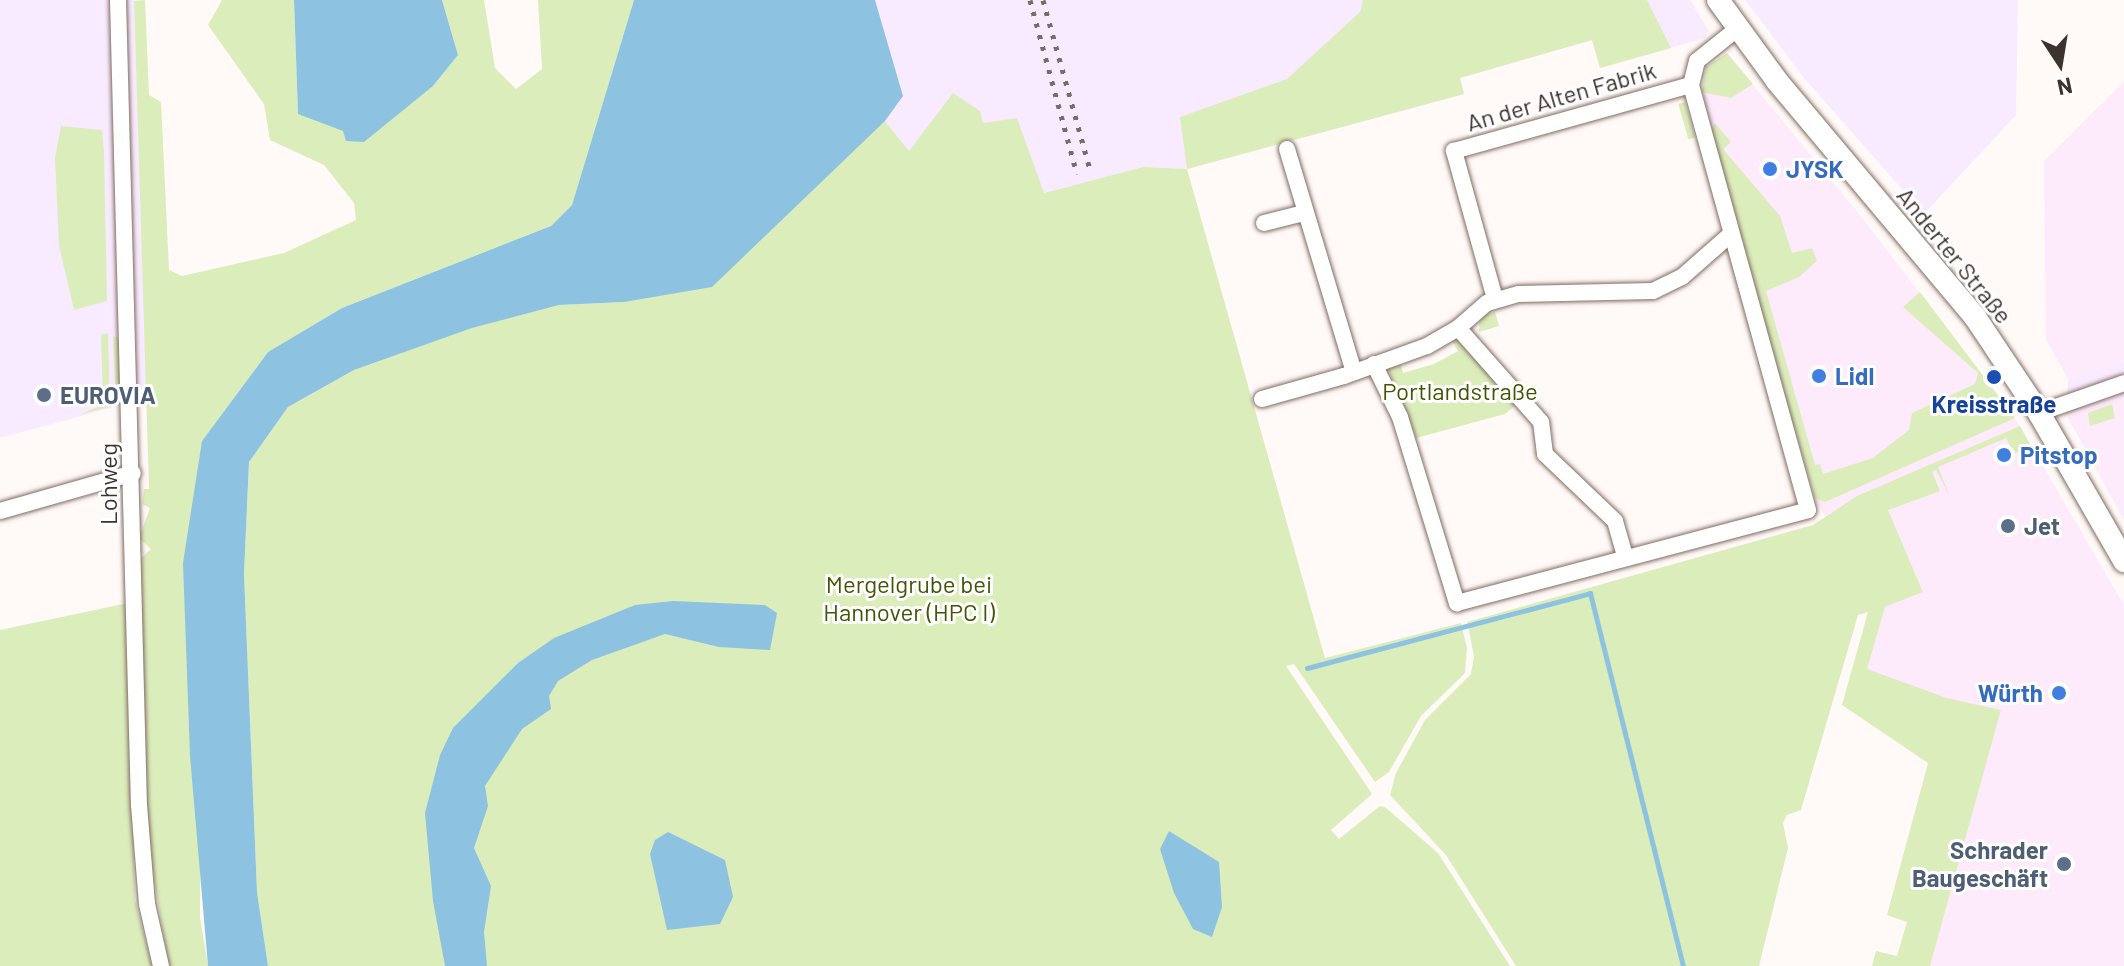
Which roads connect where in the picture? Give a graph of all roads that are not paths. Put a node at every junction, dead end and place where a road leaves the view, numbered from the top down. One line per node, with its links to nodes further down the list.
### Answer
1 (118, 0): 16 (street, Lohweg)
2 (1718, 0): 3 (main road, Anderter Straße)
3 (1737, 29): 4 (street); 15 (main road, Anderter Straße)
4 (1691, 85): 8 (street); 9 (street, An der Alten Fabrik)
5 (1287, 149): 6 (street)
6 (1304, 213): 7 (street); 12 (street)
7 (1264, 223)
8 (1731, 234): 9 (street); 18 (street)
9 (1495, 299): 10 (street)
10 (1458, 328): 11 (street); 18 (street)
11 (1374, 364): 12 (street); 18 (street)
12 (1354, 372): 14 (street)
13 (2124, 383): 15 (street)
14 (1262, 399)
15 (2039, 413): 19 (main road, Anderter Straße)
16 (133, 473): 17 (street); 20 (street, Lohweg)
17 (0, 511)
18 (1625, 556)
19 (2124, 561)
20 (161, 966)

